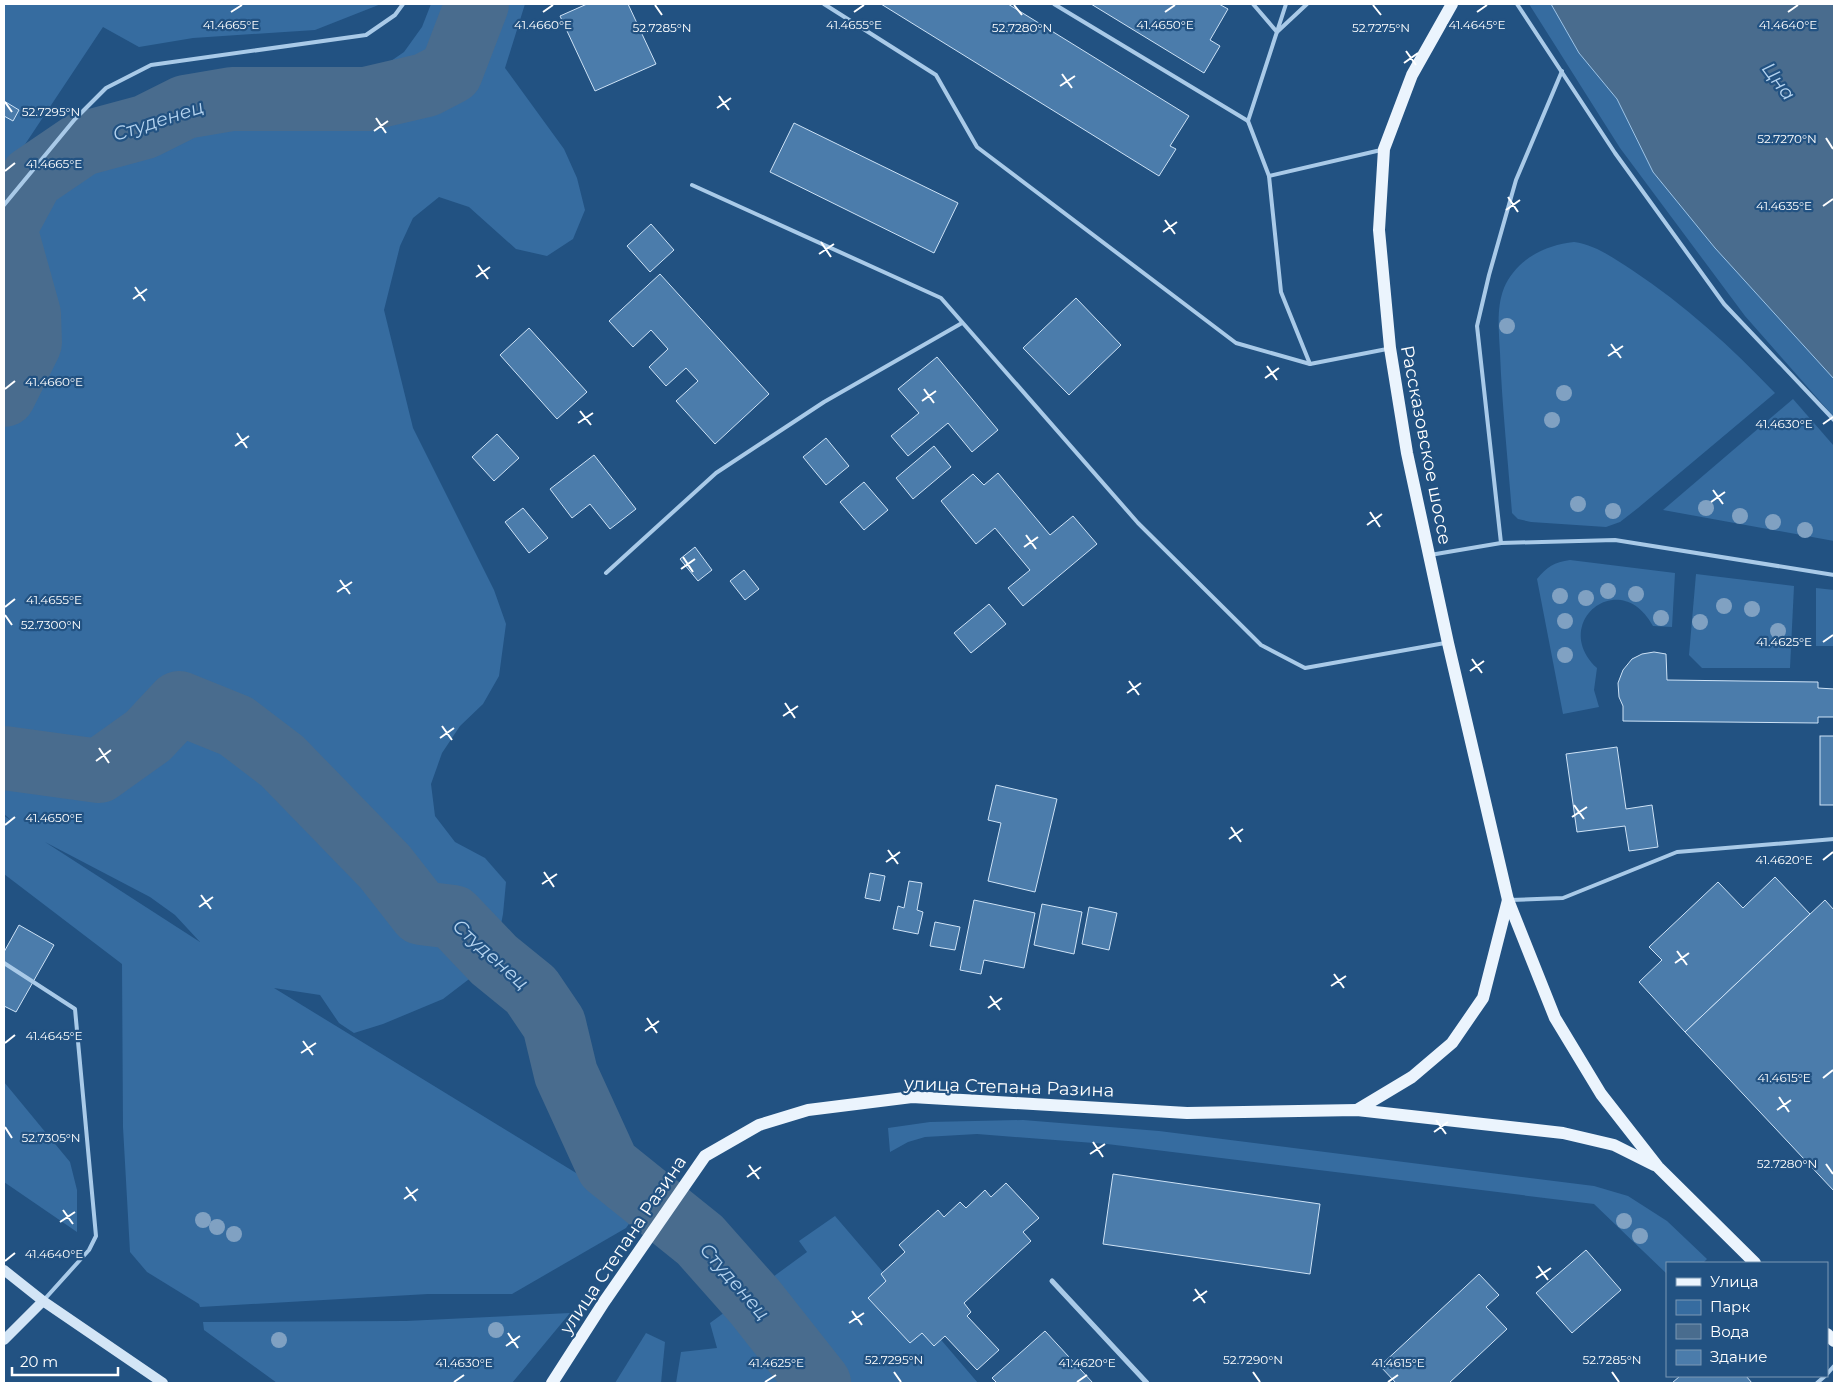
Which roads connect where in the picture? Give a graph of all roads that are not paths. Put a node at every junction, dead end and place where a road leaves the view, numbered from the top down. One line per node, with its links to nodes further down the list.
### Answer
1 (403, 4): 15 (lane)
2 (824, 4): 18 (lane)
3 (1054, 4): 11 (lane)
4 (1253, 4): 9 (lane)
5 (1286, 4): 9 (lane)
6 (1307, 4): 9 (lane)
7 (1452, 4): 12 (main road, Рассказовское шоссе)
8 (1517, 4): 10 (lane)
9 (1277, 32): 11 (lane)
10 (1562, 71): 19 (lane); 20 (lane)
11 (1248, 121): 13 (lane)
12 (1384, 149): 13 (lane); 17 (main road, Рассказовское шоссе)
13 (1269, 176): 18 (lane)
14 (692, 185): 16 (lane)
15 (4, 205)
16 (962, 322): 22 (lane); 24 (lane)
17 (1390, 348): 18 (lane); 21 (main road, Рассказовское шоссе)
18 (1310, 364)
19 (1834, 420)
20 (1501, 543): 21 (lane); 23 (lane)
21 (1429, 555): 24 (main road, Рассказовское шоссе)
22 (606, 573)
23 (1834, 575)
24 (1448, 643): 26 (main road, Рассказовское шоссе)
25 (1834, 839): 26 (lane)
26 (1508, 900): 28 (main road); 29 (main road, Рассказовское шоссе)
27 (4, 962): 33 (lane)
28 (1357, 1110): 29 (main road, улица Степана Разина); 35 (main road, улица Степана Разина)
29 (1658, 1167): 30 (main road)
30 (1754, 1262)
31 (4, 1270): 33 (main road)
32 (1052, 1281): 38 (street)
33 (43, 1301): 34 (main road); 36 (main road)
34 (4, 1340)
35 (555, 1379): 37 (main road)
36 (162, 1383)
37 (546, 1383)
38 (1147, 1383)

